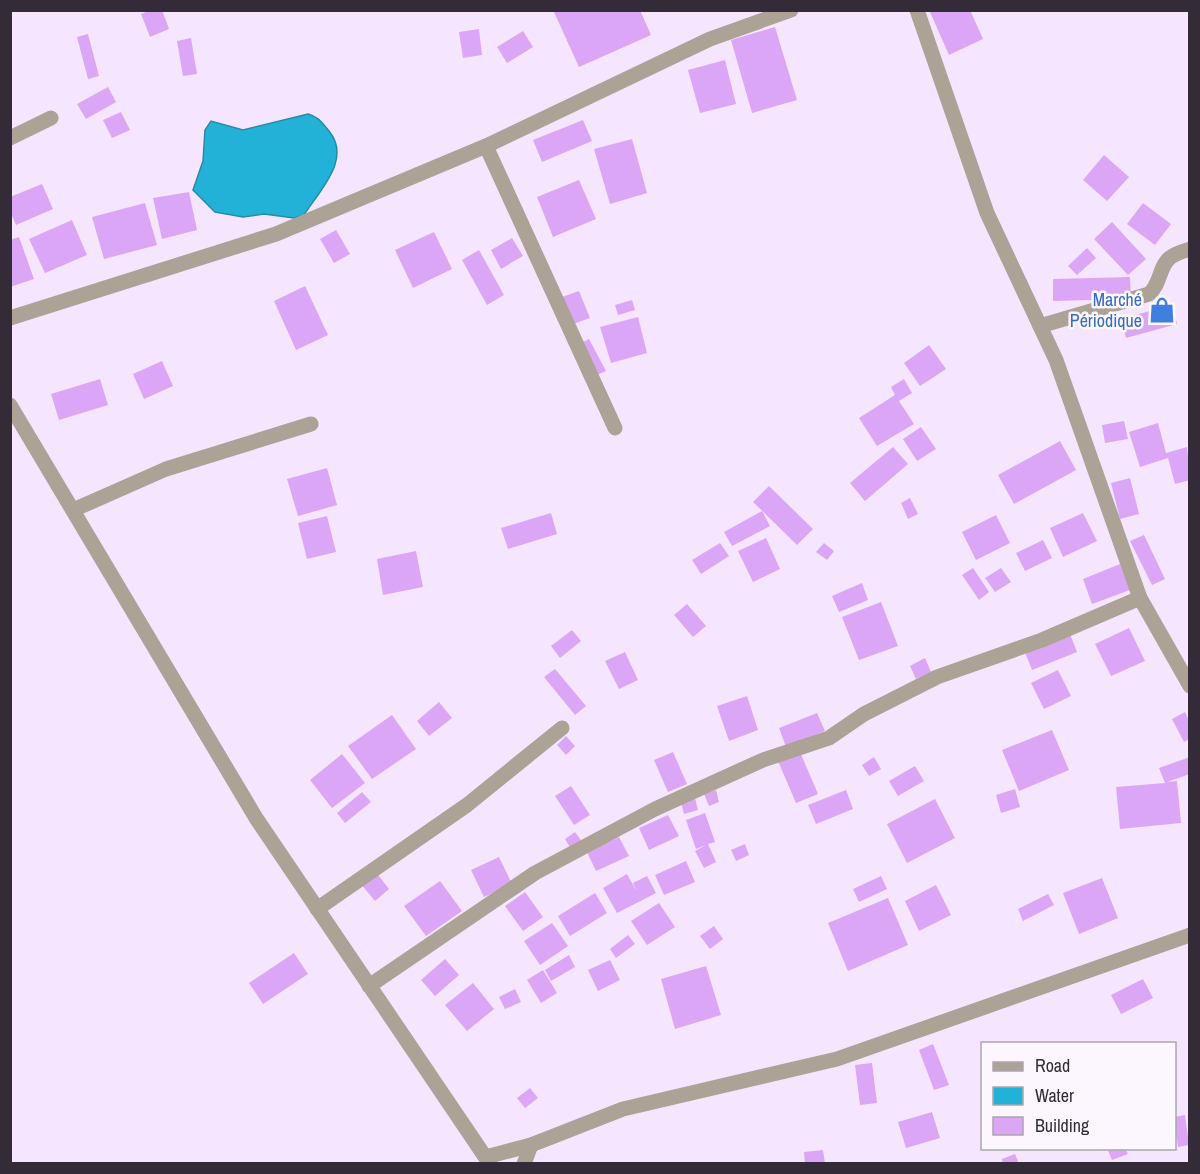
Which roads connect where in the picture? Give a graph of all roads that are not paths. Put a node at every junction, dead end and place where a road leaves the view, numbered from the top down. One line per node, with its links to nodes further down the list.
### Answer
1 (791, 10): 5 (street)
2 (917, 10): 8 (street)
3 (51, 118): 4 (street)
4 (10, 138)
5 (486, 147): 7 (street); 11 (street)
6 (1190, 249): 8 (street)
7 (10, 318)
8 (1040, 326): 13 (street)
9 (10, 405): 12 (street)
10 (311, 424): 12 (street)
11 (615, 428)
12 (73, 510): 16 (street)
13 (1140, 598): 14 (street); 18 (street)
14 (1190, 686)
15 (562, 728): 16 (street)
16 (317, 909): 18 (street)
17 (1190, 935): 19 (street)
18 (369, 986): 20 (street)
19 (531, 1145): 20 (street); 21 (street)
20 (488, 1160)
21 (524, 1164)

